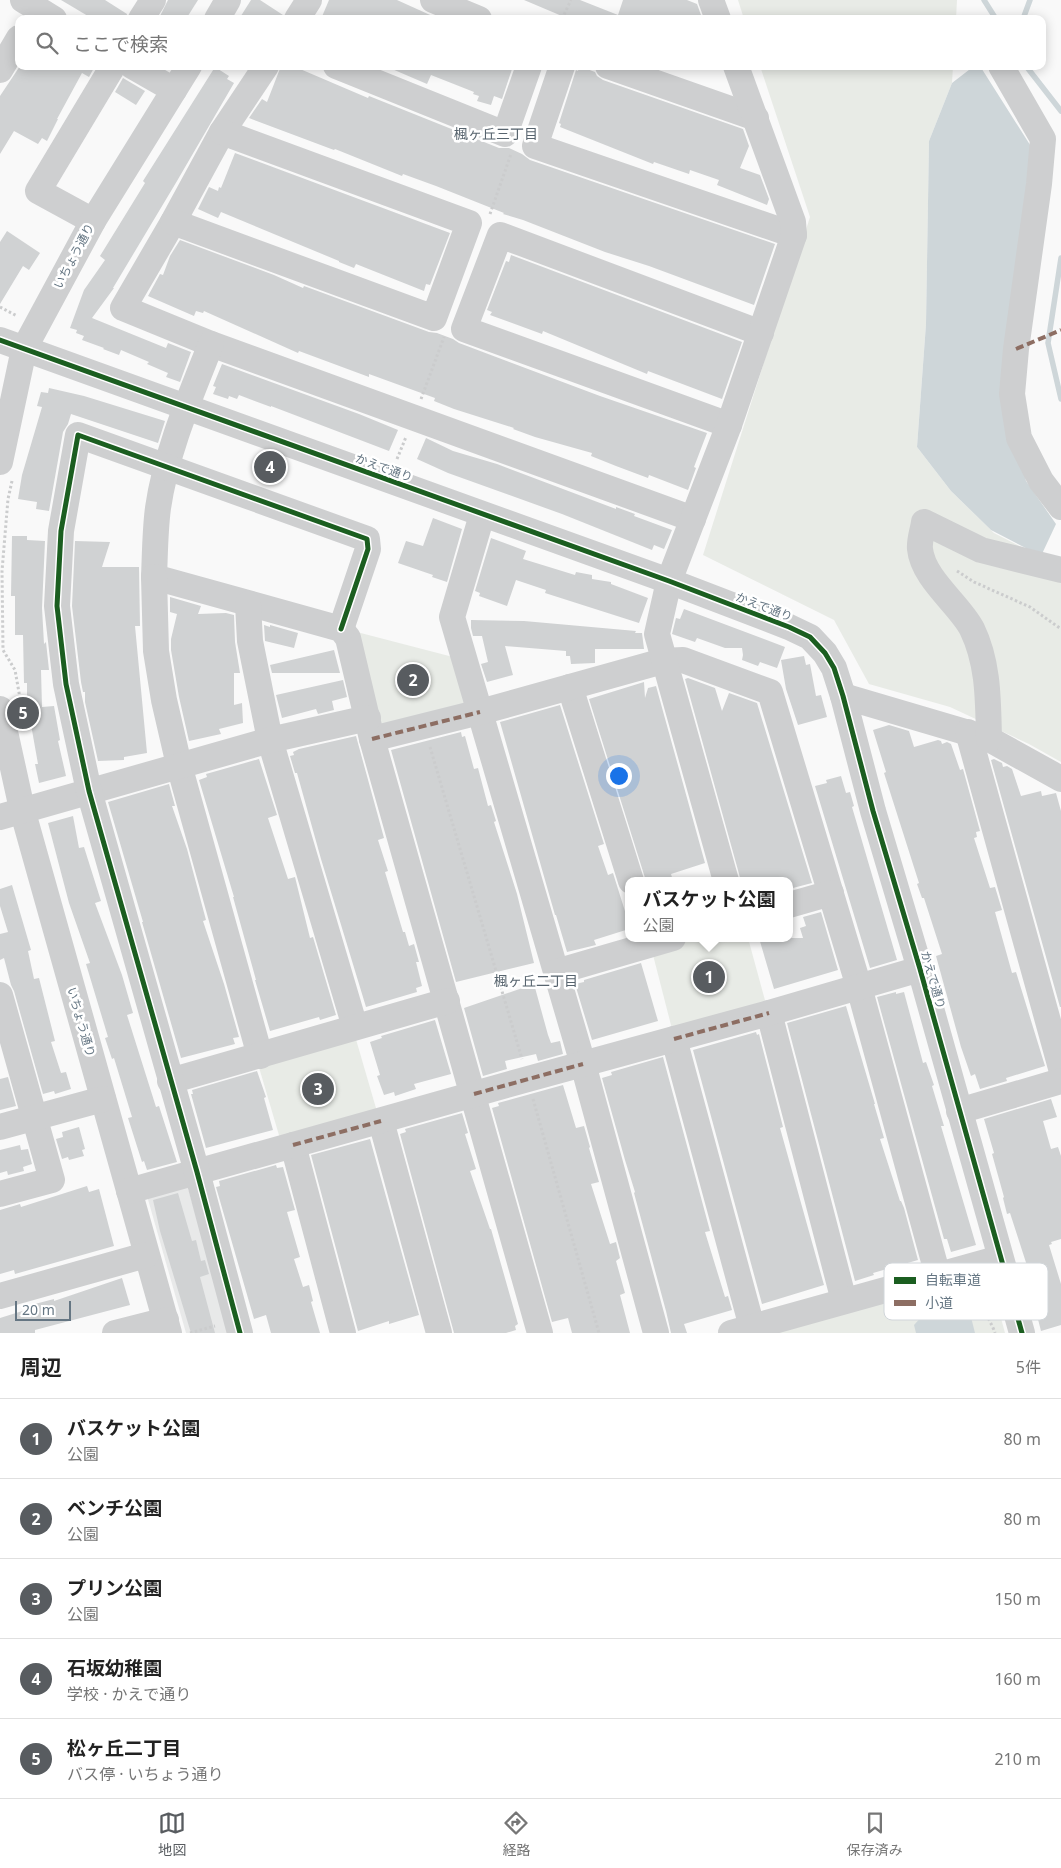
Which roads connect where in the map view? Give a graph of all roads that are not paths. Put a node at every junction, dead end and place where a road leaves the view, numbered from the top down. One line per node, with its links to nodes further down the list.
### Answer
1 (152, 0): 5 (street)
2 (228, 0): 6 (street)
3 (432, 0): 7 (street)
4 (711, 0): 8 (street)
5 (143, 15)
6 (219, 15)
7 (470, 15)
8 (717, 15)
9 (15, 45): 10 (street)
10 (0, 70)
11 (111, 70): 24 (street)
12 (139, 70): 21 (street)
13 (186, 70): 21 (street, いちょう通り)
14 (263, 70): 23 (street)
15 (346, 70): 16 (street)
16 (528, 70)
17 (561, 70): 26 (street)
18 (619, 70): 22 (street)
19 (738, 70): 22 (street)
20 (1003, 70): 34 (street)
21 (174, 90): 24 (street, いちょう通り)
22 (756, 118): 26 (street)
23 (222, 132): 25 (street); 25 (street)
24 (93, 221): 29 (street, いちょう通り)
25 (173, 222): 28 (street)
26 (794, 236): 27 (street)
27 (761, 333): 31 (street); 31 (street)
28 (211, 344): 30 (street); 36 (street)
29 (12, 345): 30 (street, かえで通り); 32 (street, いちょう通り)
30 (186, 407): 33 (street); 35 (street, かえで通り)
31 (729, 425): 36 (street)
32 (0, 462)
33 (167, 467): 38 (street); 41 (street); 52 (street)
34 (1061, 507)
35 (482, 515): 39 (street, かえで通り); 46 (street)
36 (693, 519): 39 (street)
37 (1060, 564): 48 (street)
38 (154, 577): 40 (street); 50 (street)
39 (669, 581): 42 (street); 44 (street, かえで通り)
40 (248, 604): 41 (street); 49 (street)
41 (341, 629): 47 (street)
42 (663, 661): 43 (street); 55 (street); 56 (street)
43 (570, 687): 46 (street); 54 (street)
44 (843, 696): 48 (street); 59 (street, かえで通り)
45 (0, 709): 53 (street, いちょう通り)
46 (480, 712): 47 (street); 60 (street)
47 (370, 729): 49 (street); 63 (street)
48 (979, 736): 51 (street); 70 (street)
49 (270, 740): 50 (street); 65 (street)
50 (179, 765): 52 (street); 67 (street)
51 (1061, 779)
52 (89, 792): 53 (street); 71 (street)
53 (11, 813): 74 (street, いちょう通り)
54 (630, 877)
55 (725, 877)
56 (831, 893): 57 (street); 61 (street)
57 (793, 904)
58 (652, 942): 60 (street)
59 (920, 969): 61 (street); 75 (street, かえで通り)
60 (556, 972): 69 (street)
61 (859, 987): 64 (street); 85 (street)
62 (0, 995): 68 (street)
63 (447, 1001): 65 (street); 73 (street)
64 (769, 1013): 66 (street); 90 (street)
65 (355, 1027): 67 (street)
66 (674, 1039): 69 (street); 94 (street)
67 (260, 1056): 71 (street)
68 (9, 1060): 76 (street)
69 (583, 1064): 73 (street); 99 (street)
70 (1061, 1068)
71 (170, 1081): 80 (street)
72 (1061, 1081): 75 (street)
73 (474, 1094): 77 (street); 98 (street)
74 (103, 1099): 76 (street); 81 (street, いちょう通り)
75 (959, 1111): 84 (street, かえで通り)
76 (34, 1117): 78 (street); 82 (street)
77 (381, 1121): 79 (street); 97 (street)
78 (0, 1127)
79 (294, 1145): 80 (street); 96 (street)
80 (197, 1172): 81 (street); 93 (street)
81 (129, 1191): 83 (street, いちょう通り)
82 (0, 1194)
83 (146, 1255): 89 (street); 92 (street, いちょう通り)
84 (1000, 1258): 86 (street); 87 (street, かえで通り)
85 (934, 1263)
86 (983, 1263)
87 (1001, 1263)
88 (884, 1290): 90 (street)
89 (0, 1296)
90 (844, 1301): 94 (street)
91 (1018, 1320): 100 (street, かえで通り)
92 (167, 1326): 95 (street)
93 (230, 1329)
94 (742, 1330)
95 (116, 1333)
96 (343, 1333)
97 (439, 1333)
98 (540, 1333)
99 (656, 1333)
100 (1022, 1333)

